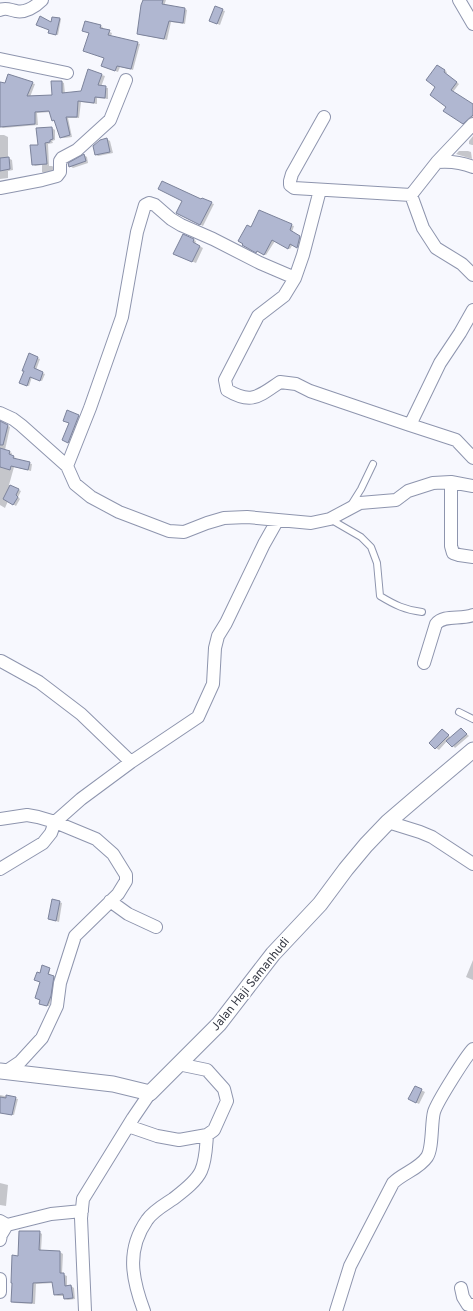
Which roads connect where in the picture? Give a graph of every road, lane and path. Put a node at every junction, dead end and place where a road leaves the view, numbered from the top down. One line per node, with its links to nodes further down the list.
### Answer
1 (42, 0): 3 (street)
2 (459, 0): 4 (street)
3 (0, 10)
4 (473, 24)
5 (0, 59): 6 (street)
6 (67, 73)
7 (126, 80): 12 (street)
8 (324, 117): 13 (street)
9 (473, 124): 10 (street)
10 (437, 162): 11 (street); 14 (street)
11 (473, 167)
12 (0, 188)
13 (320, 190): 14 (street); 16 (street)
14 (411, 195): 15 (street)
15 (473, 272)
16 (295, 278): 19 (street); 22 (street)
17 (473, 310): 19 (street)
18 (0, 413): 22 (street)
19 (410, 425): 20 (street)
20 (473, 458)
21 (373, 464): 25 (lane)
22 (67, 466): 27 (street)
23 (452, 482): 24 (street); 25 (street); 28 (street)
24 (473, 486)
25 (349, 508): 26 (street)
26 (330, 519): 27 (street); 29 (lane)
27 (276, 521): 36 (street)
28 (473, 557)
29 (422, 612)
30 (473, 615): 32 (street)
31 (0, 662): 36 (street)
32 (424, 663)
33 (460, 712): 34 (lane)
34 (473, 719)
35 (473, 750): 39 (street, Jalan Haji Samanhudi)
36 (131, 762): 38 (street)
37 (0, 817): 38 (street)
38 (55, 822): 41 (street); 42 (street)
39 (388, 822): 40 (street); 45 (street, Jalan Haji Samanhudi)
40 (473, 864)
41 (0, 869)
42 (110, 901): 43 (street); 46 (street)
43 (156, 927)
44 (473, 1049): 59 (street)
45 (178, 1064): 47 (street, Jalan Haji Samanhudi); 49 (street)
46 (3, 1072): 47 (street)
47 (150, 1093): 48 (street)
48 (128, 1126): 49 (street); 50 (street)
49 (207, 1135): 58 (street)
50 (82, 1211): 51 (street); 57 (street)
51 (3, 1223): 52 (street)
52 (0, 1240)
53 (0, 1278): 55 (street)
54 (461, 1288): 56 (street)
55 (0, 1292)
56 (467, 1307)
57 (84, 1311)
58 (144, 1311)
59 (336, 1311)

